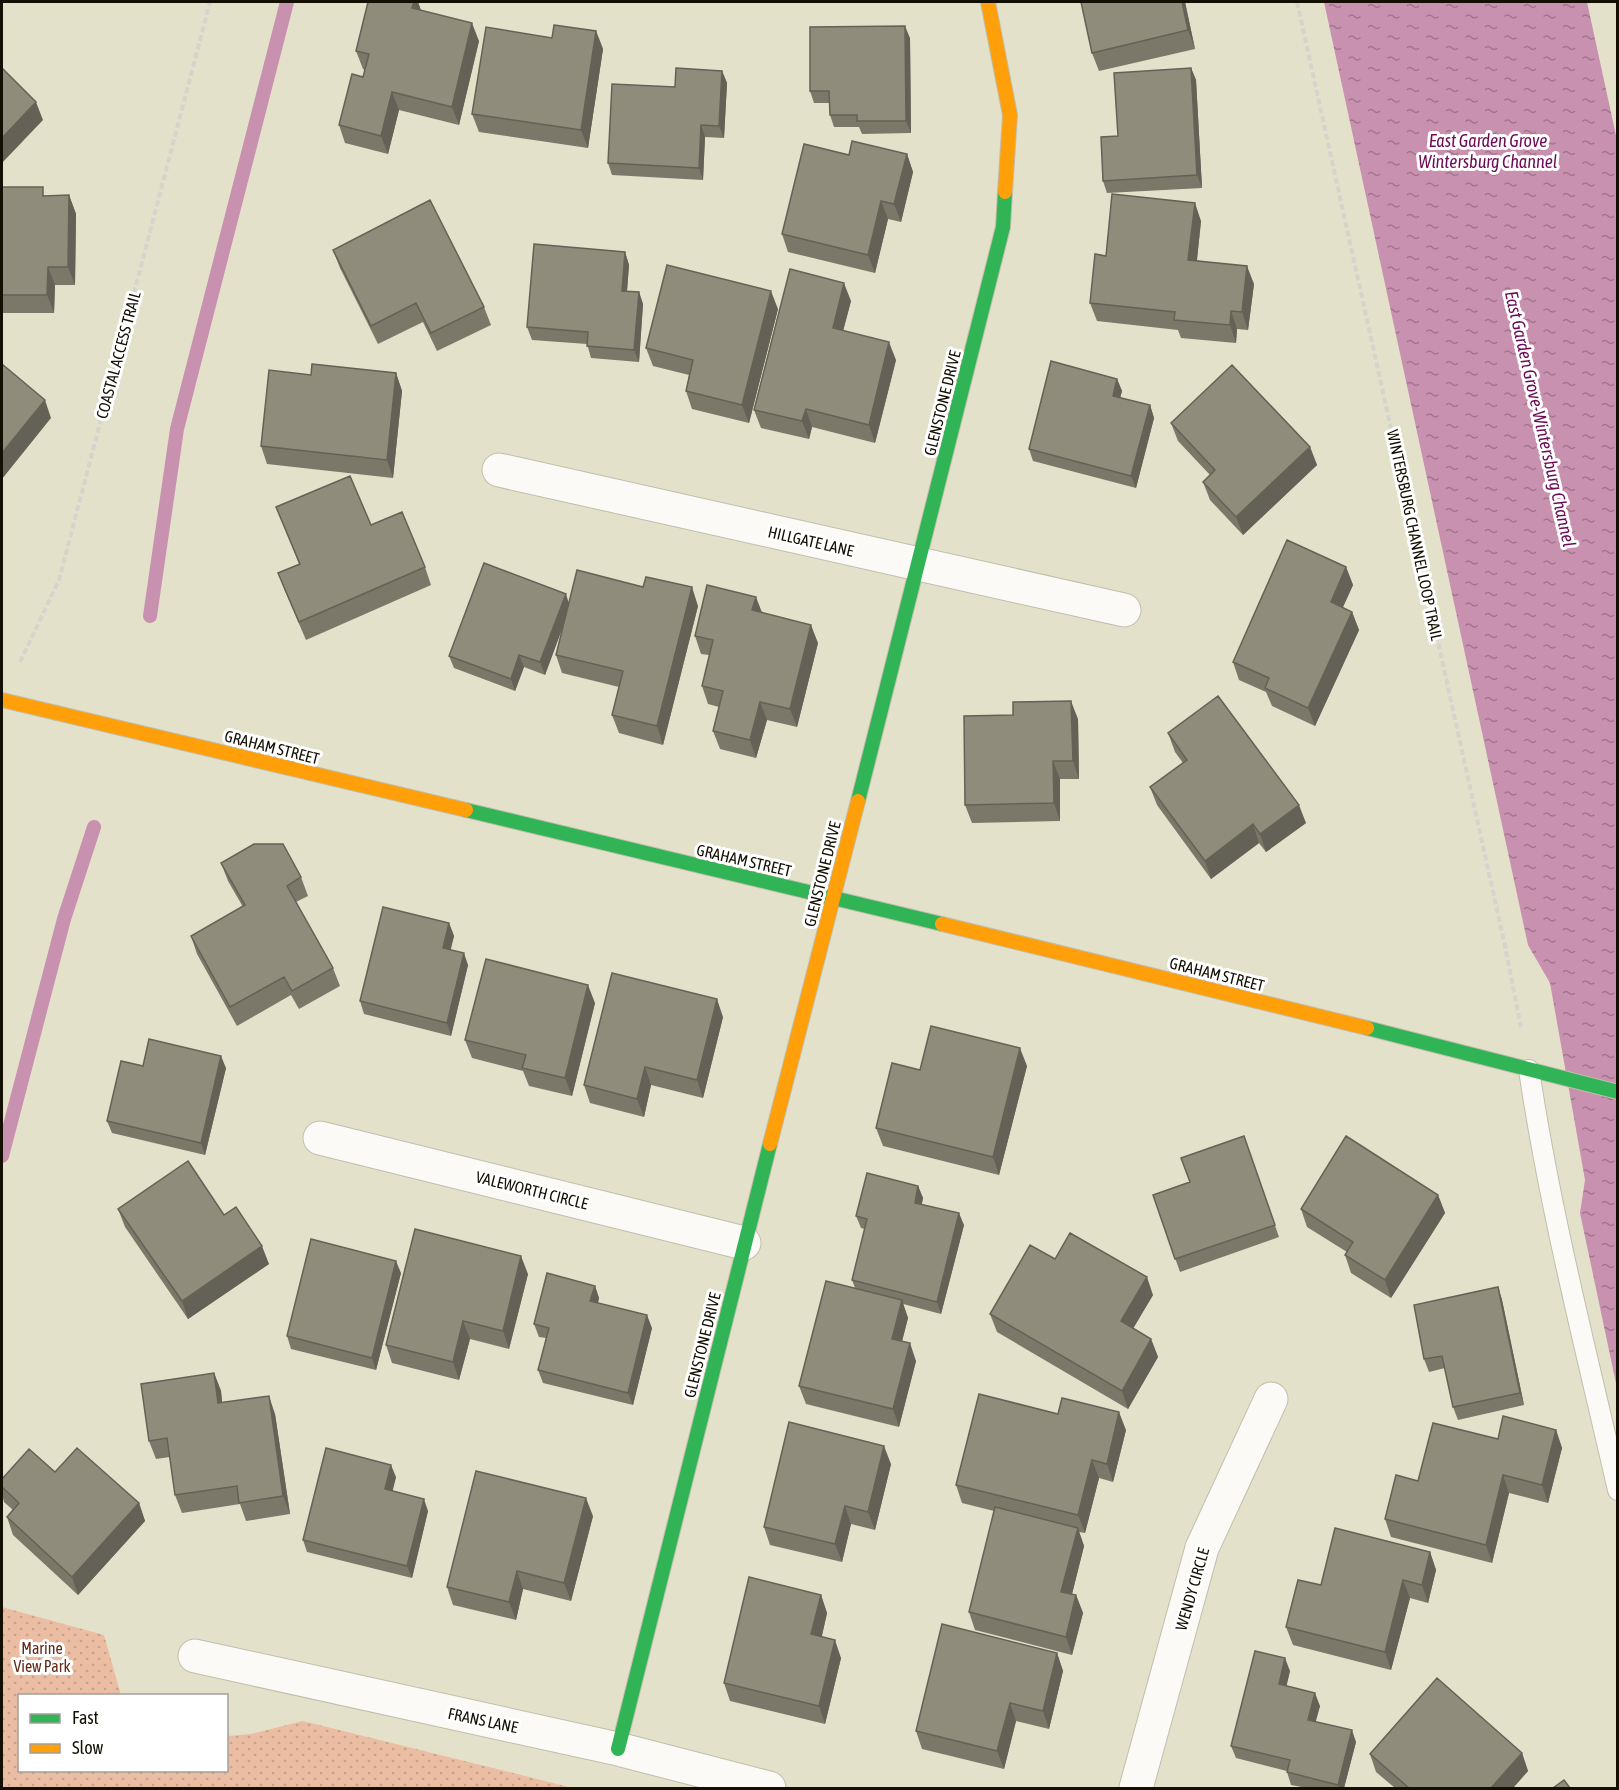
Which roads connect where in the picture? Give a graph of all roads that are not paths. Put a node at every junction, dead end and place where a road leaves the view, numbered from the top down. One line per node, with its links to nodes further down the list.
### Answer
1 (988, 2): 3 (street, GLENSTONE DRIVE)
2 (499, 470): 3 (street, HILLGATE LANE)
3 (919, 565): 4 (street, HILLGATE LANE); 6 (street, GLENSTONE DRIVE)
4 (1124, 610)
5 (2, 701): 6 (street, GRAHAM STREET)
6 (833, 898): 7 (street, GRAHAM STREET); 10 (street, GLENSTONE DRIVE)
7 (1529, 1070): 8 (street, GRAHAM STREET); 12 (lane)
8 (1617, 1092)
9 (320, 1138): 10 (street, VALEWORTH CIRCLE)
10 (744, 1243): 14 (street, GLENSTONE DRIVE)
11 (1270, 1399): 16 (street, WENDY CIRCLE)
12 (1617, 1490)
13 (195, 1656): 14 (street, FRANS LANE)
14 (618, 1749): 15 (street, FRANS LANE)
15 (769, 1788)
16 (1136, 1788)

